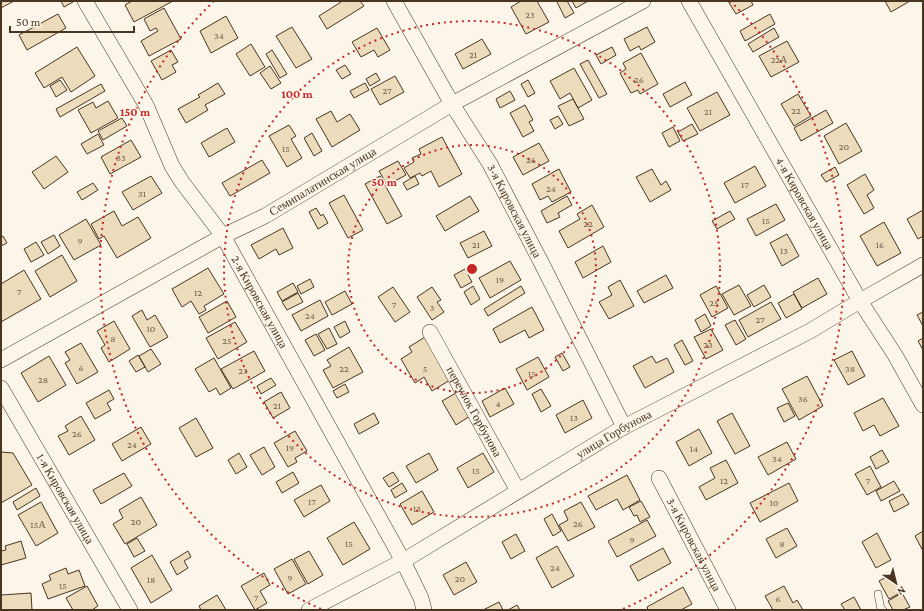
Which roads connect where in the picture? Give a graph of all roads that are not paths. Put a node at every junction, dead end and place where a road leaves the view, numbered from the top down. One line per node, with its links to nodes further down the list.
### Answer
1 (86, 1): 6 (street, 2-я Кировская улица)
2 (394, 1): 5 (street, 3-я Кировская улица)
3 (643, 1): 5 (street, Семипалатинская улица)
4 (689, 1): 8 (street, 4-я Кировская улица)
5 (452, 104): 6 (street, Семипалатинская улица); 13 (street, 3-я Кировская улица)
6 (222, 236): 10 (street, Семипалатинская улица); 16 (street, 2-я Кировская улица)
7 (923, 265): 8 (street, улица Горбунова)
8 (860, 301): 12 (street, 4-я Кировская улица); 13 (street, улица Горбунова)
9 (430, 332): 15 (street, переулок Горбунова)
10 (1, 360)
11 (1, 388): 18 (street, 1-я Кировская улица)
12 (923, 405)
13 (624, 427): 15 (street, улица Горбунова)
14 (659, 478): 21 (street, 3-я Кировская улица)
15 (518, 491): 16 (street, улица Горбунова)
16 (403, 561): 19 (street, улица Горбунова); 20 (street, 2-я Кировская улица)
17 (878, 594): 22 (lane)
18 (130, 610)
19 (309, 610)
20 (424, 610)
21 (728, 610)
22 (883, 610)

